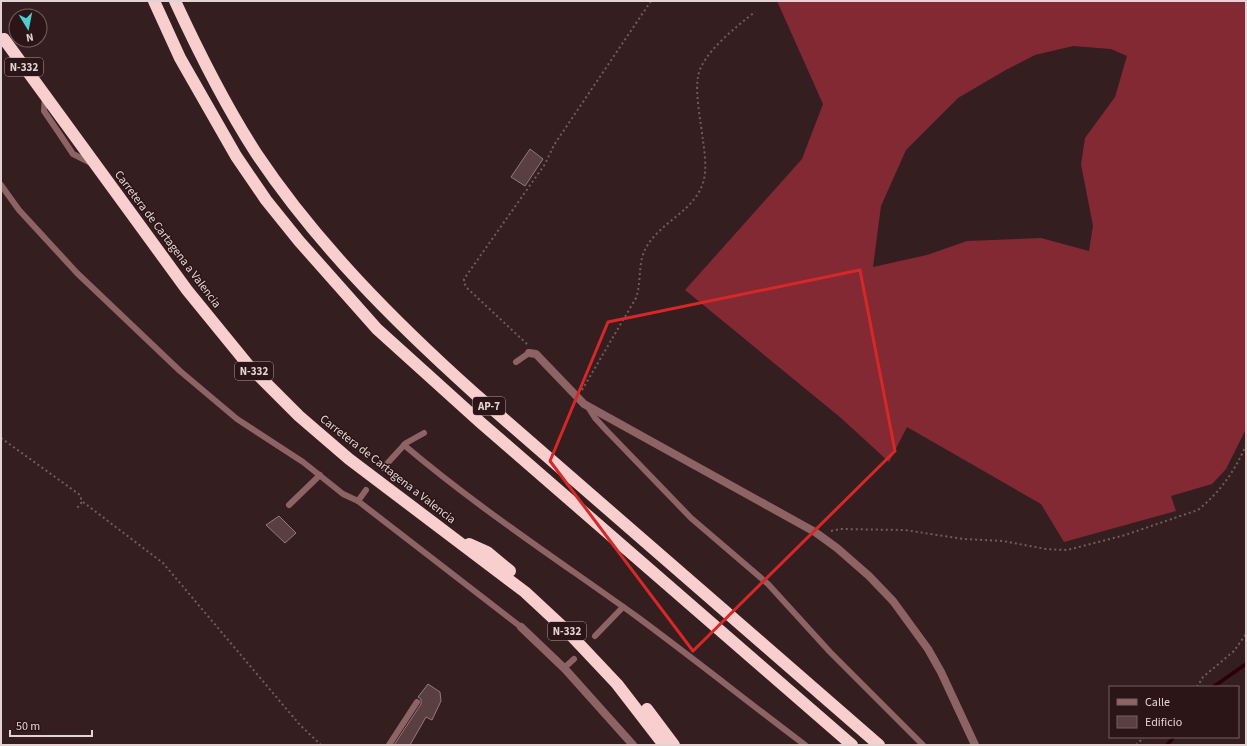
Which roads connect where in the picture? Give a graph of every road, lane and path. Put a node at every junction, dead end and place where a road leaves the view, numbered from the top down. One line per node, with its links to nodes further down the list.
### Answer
1 (154, 1): 38 (highway, AP-7)
2 (175, 1): 39 (highway, AP-7)
3 (651, 1): 7 (path)
4 (755, 12): 9 (path)
5 (4, 39): 22 (highway, Carretera de Cartagena a Valencia / N-332)
6 (1, 185): 16 (lane)
7 (529, 353): 8 (lane); 9 (street)
8 (516, 362)
9 (578, 397): 10 (street)
10 (588, 407): 23 (street); 40 (lane)
11 (424, 433): 13 (lane)
12 (1, 438): 21 (path)
13 (404, 445): 15 (lane); 24 (lane)
14 (1246, 446): 23 (path)
15 (383, 468)
16 (320, 475): 18 (lane); 20 (lane)
17 (366, 490): 18 (lane)
18 (358, 501): 25 (lane)
19 (83, 502): 32 (path)
20 (289, 505)
21 (77, 508)
22 (452, 536): 35 (highway, Carretera de Cartagena a Valencia / N-332); 36 (highway)
23 (824, 538): 41 (street)
24 (623, 607): 27 (lane); 37 (lane)
25 (521, 627): 29 (street)
26 (1246, 634): 30 (path)
27 (596, 636)
28 (574, 659): 29 (lane)
29 (564, 668): 34 (street)
30 (1198, 686)
31 (417, 702): 33 (lane)
32 (321, 745)
33 (389, 745)
34 (633, 745)
35 (664, 745)
36 (674, 745)
37 (805, 745)
38 (852, 745)
39 (879, 745)
40 (923, 745)
41 (975, 745)

